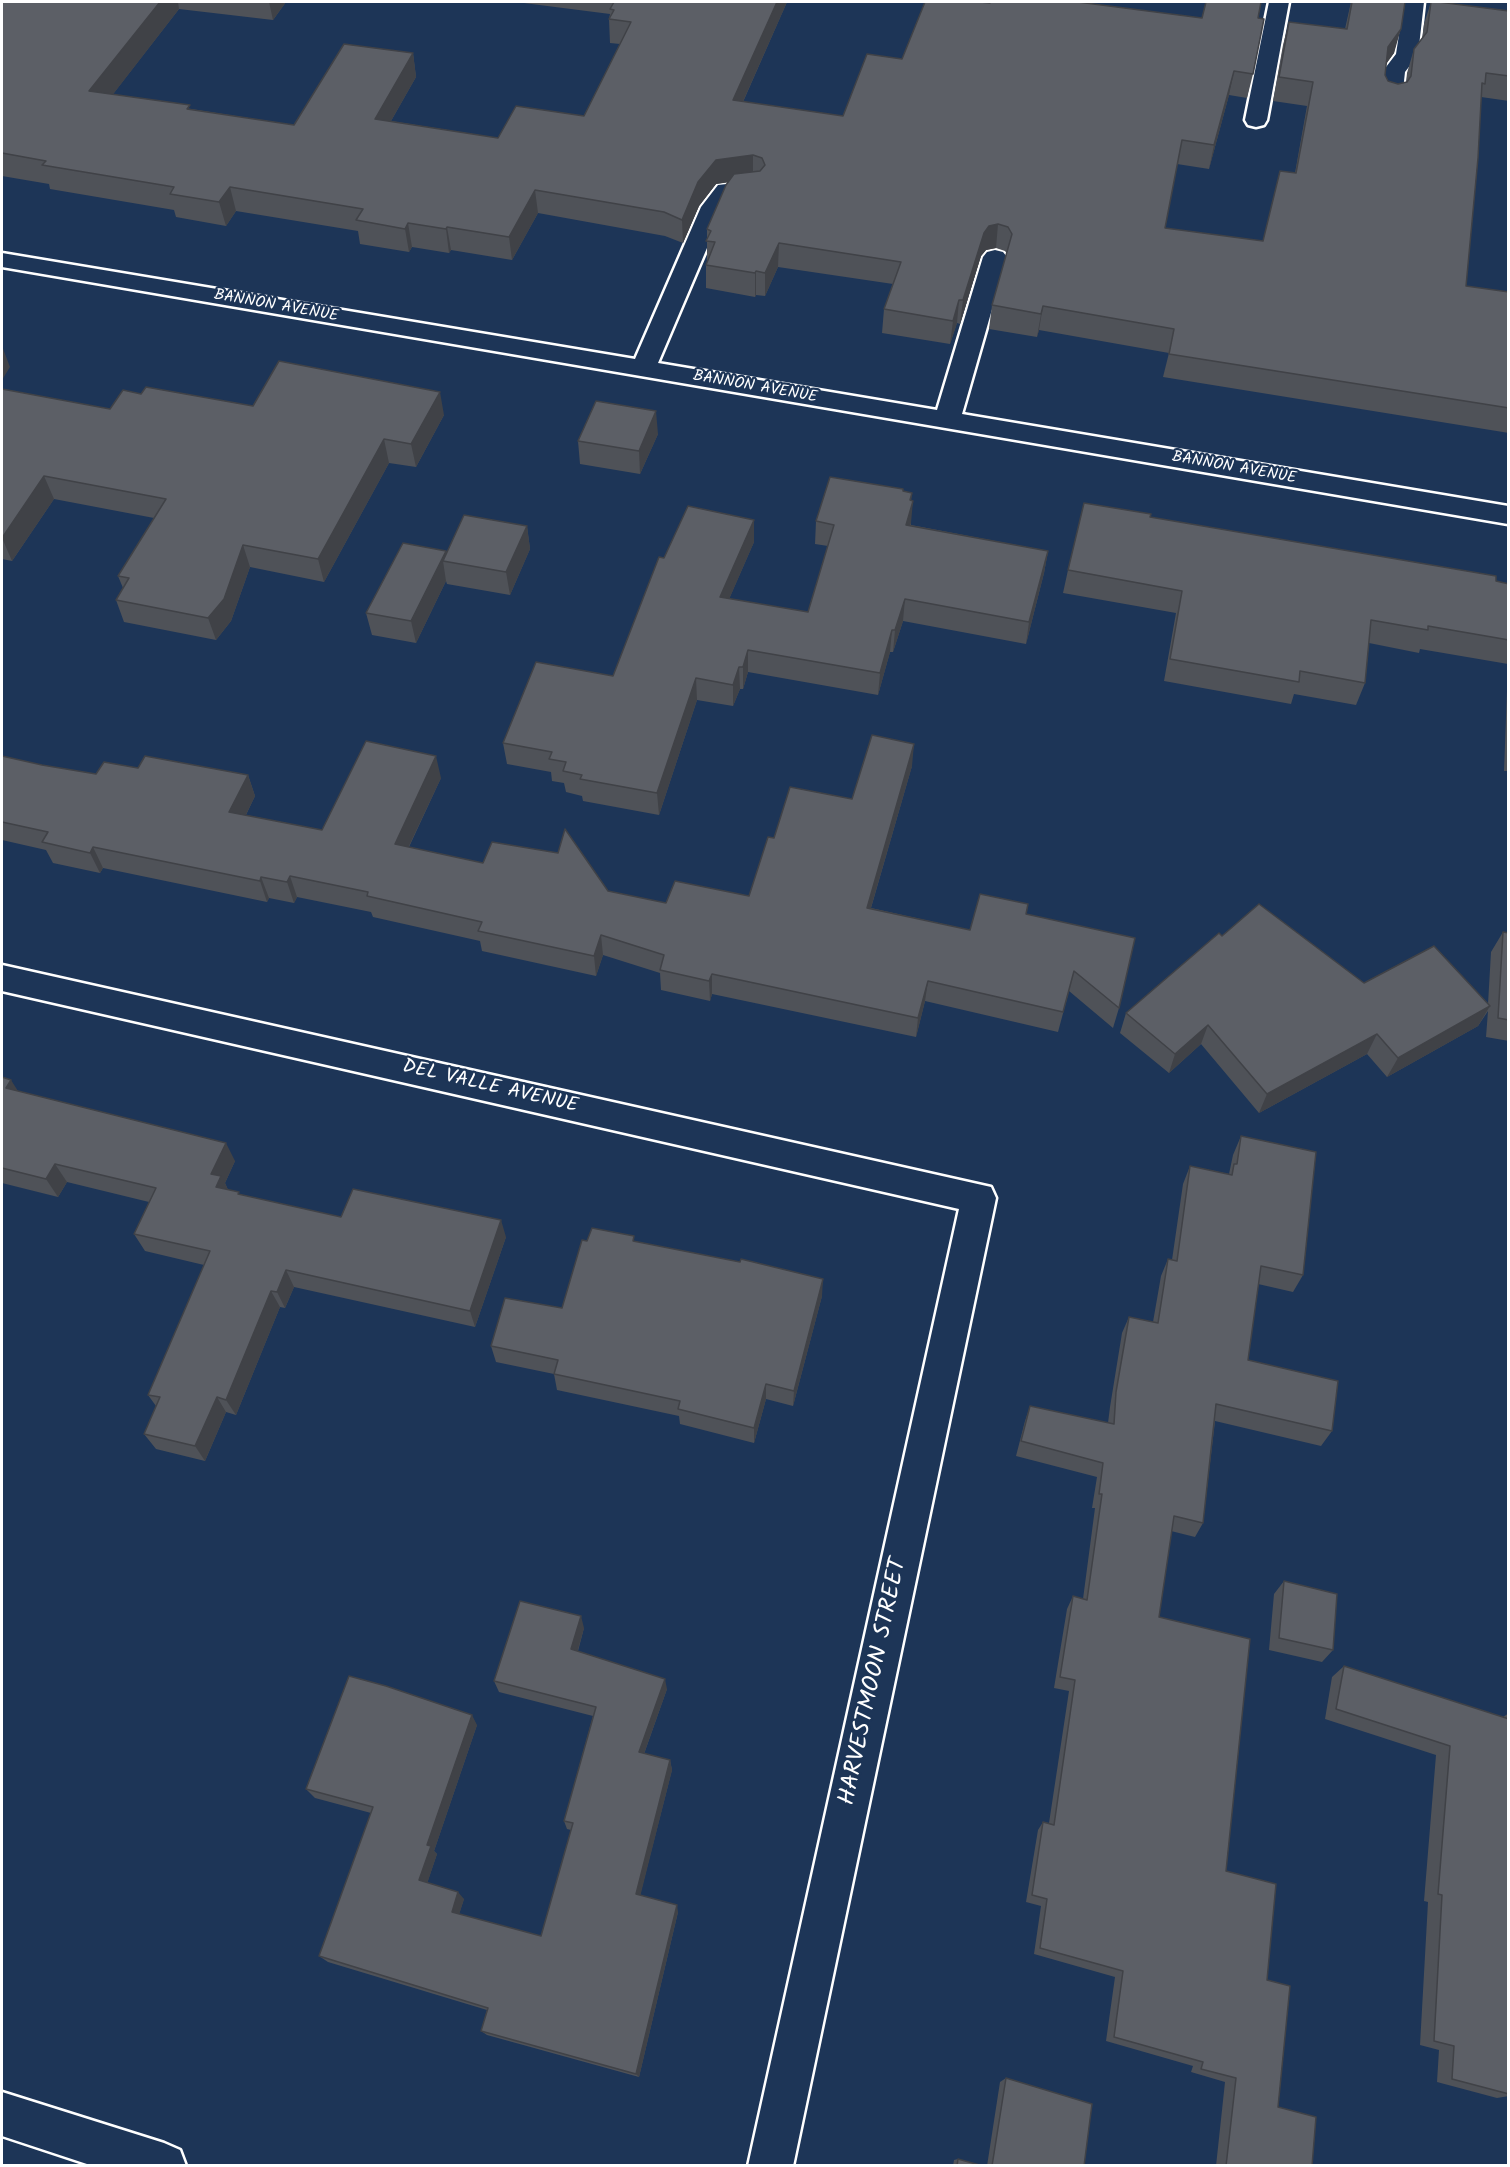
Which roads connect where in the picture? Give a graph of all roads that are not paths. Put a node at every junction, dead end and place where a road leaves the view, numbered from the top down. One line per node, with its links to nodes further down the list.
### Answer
1 (1279, 2): 4 (street)
2 (1414, 2): 3 (street)
3 (1390, 99)
4 (1257, 120)
5 (752, 188): 8 (street)
6 (995, 257): 9 (street)
7 (2, 260): 8 (street, BANNON AVENUE)
8 (644, 369): 9 (street, BANNON AVENUE)
9 (947, 420): 10 (street, BANNON AVENUE)
10 (1509, 515)
11 (2, 978): 12 (street, DEL VALLE AVENUE)
12 (979, 1198): 15 (street, HARVESTMOON STREET)
13 (2, 2114): 14 (street)
14 (164, 2166)
15 (770, 2166)

